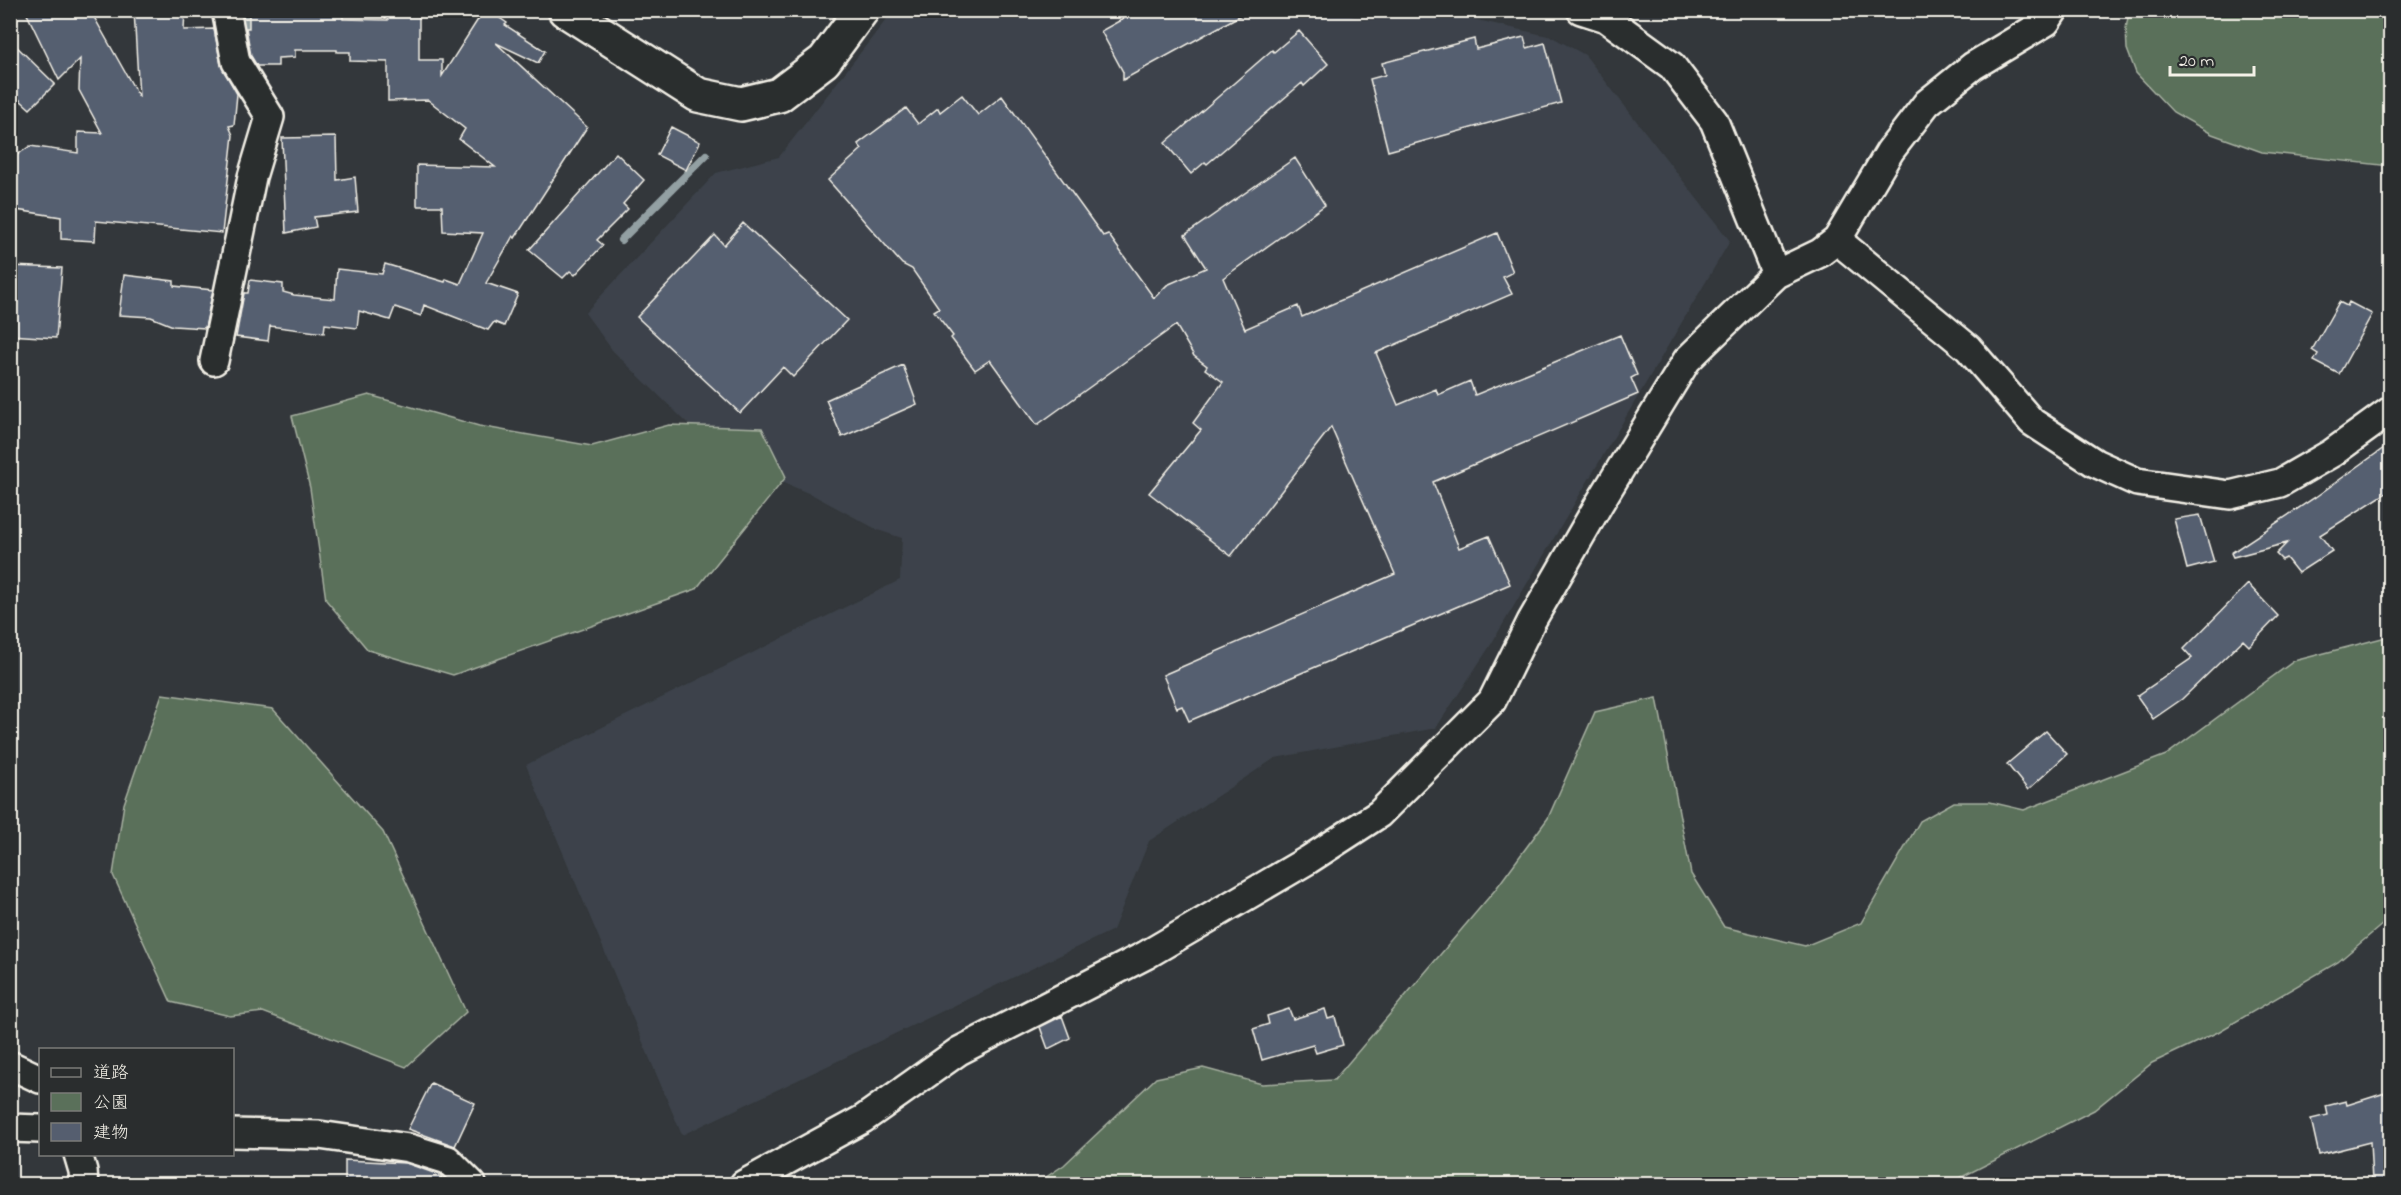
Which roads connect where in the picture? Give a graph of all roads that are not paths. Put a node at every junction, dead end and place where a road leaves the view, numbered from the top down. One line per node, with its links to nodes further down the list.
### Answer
1 (226, 10): 8 (street)
2 (565, 10): 3 (street)
3 (862, 10)
4 (1581, 10): 7 (street)
5 (2054, 10): 6 (street)
6 (1837, 240): 7 (street); 9 (street)
7 (1776, 274): 18 (street)
8 (214, 361)
9 (2391, 411)
10 (10, 1065): 11 (street)
11 (39, 1079)
12 (10, 1128): 13 (street)
13 (39, 1129)
14 (234, 1133): 17 (street)
15 (78, 1156): 16 (street)
16 (84, 1185)
17 (471, 1185)
18 (744, 1185)

